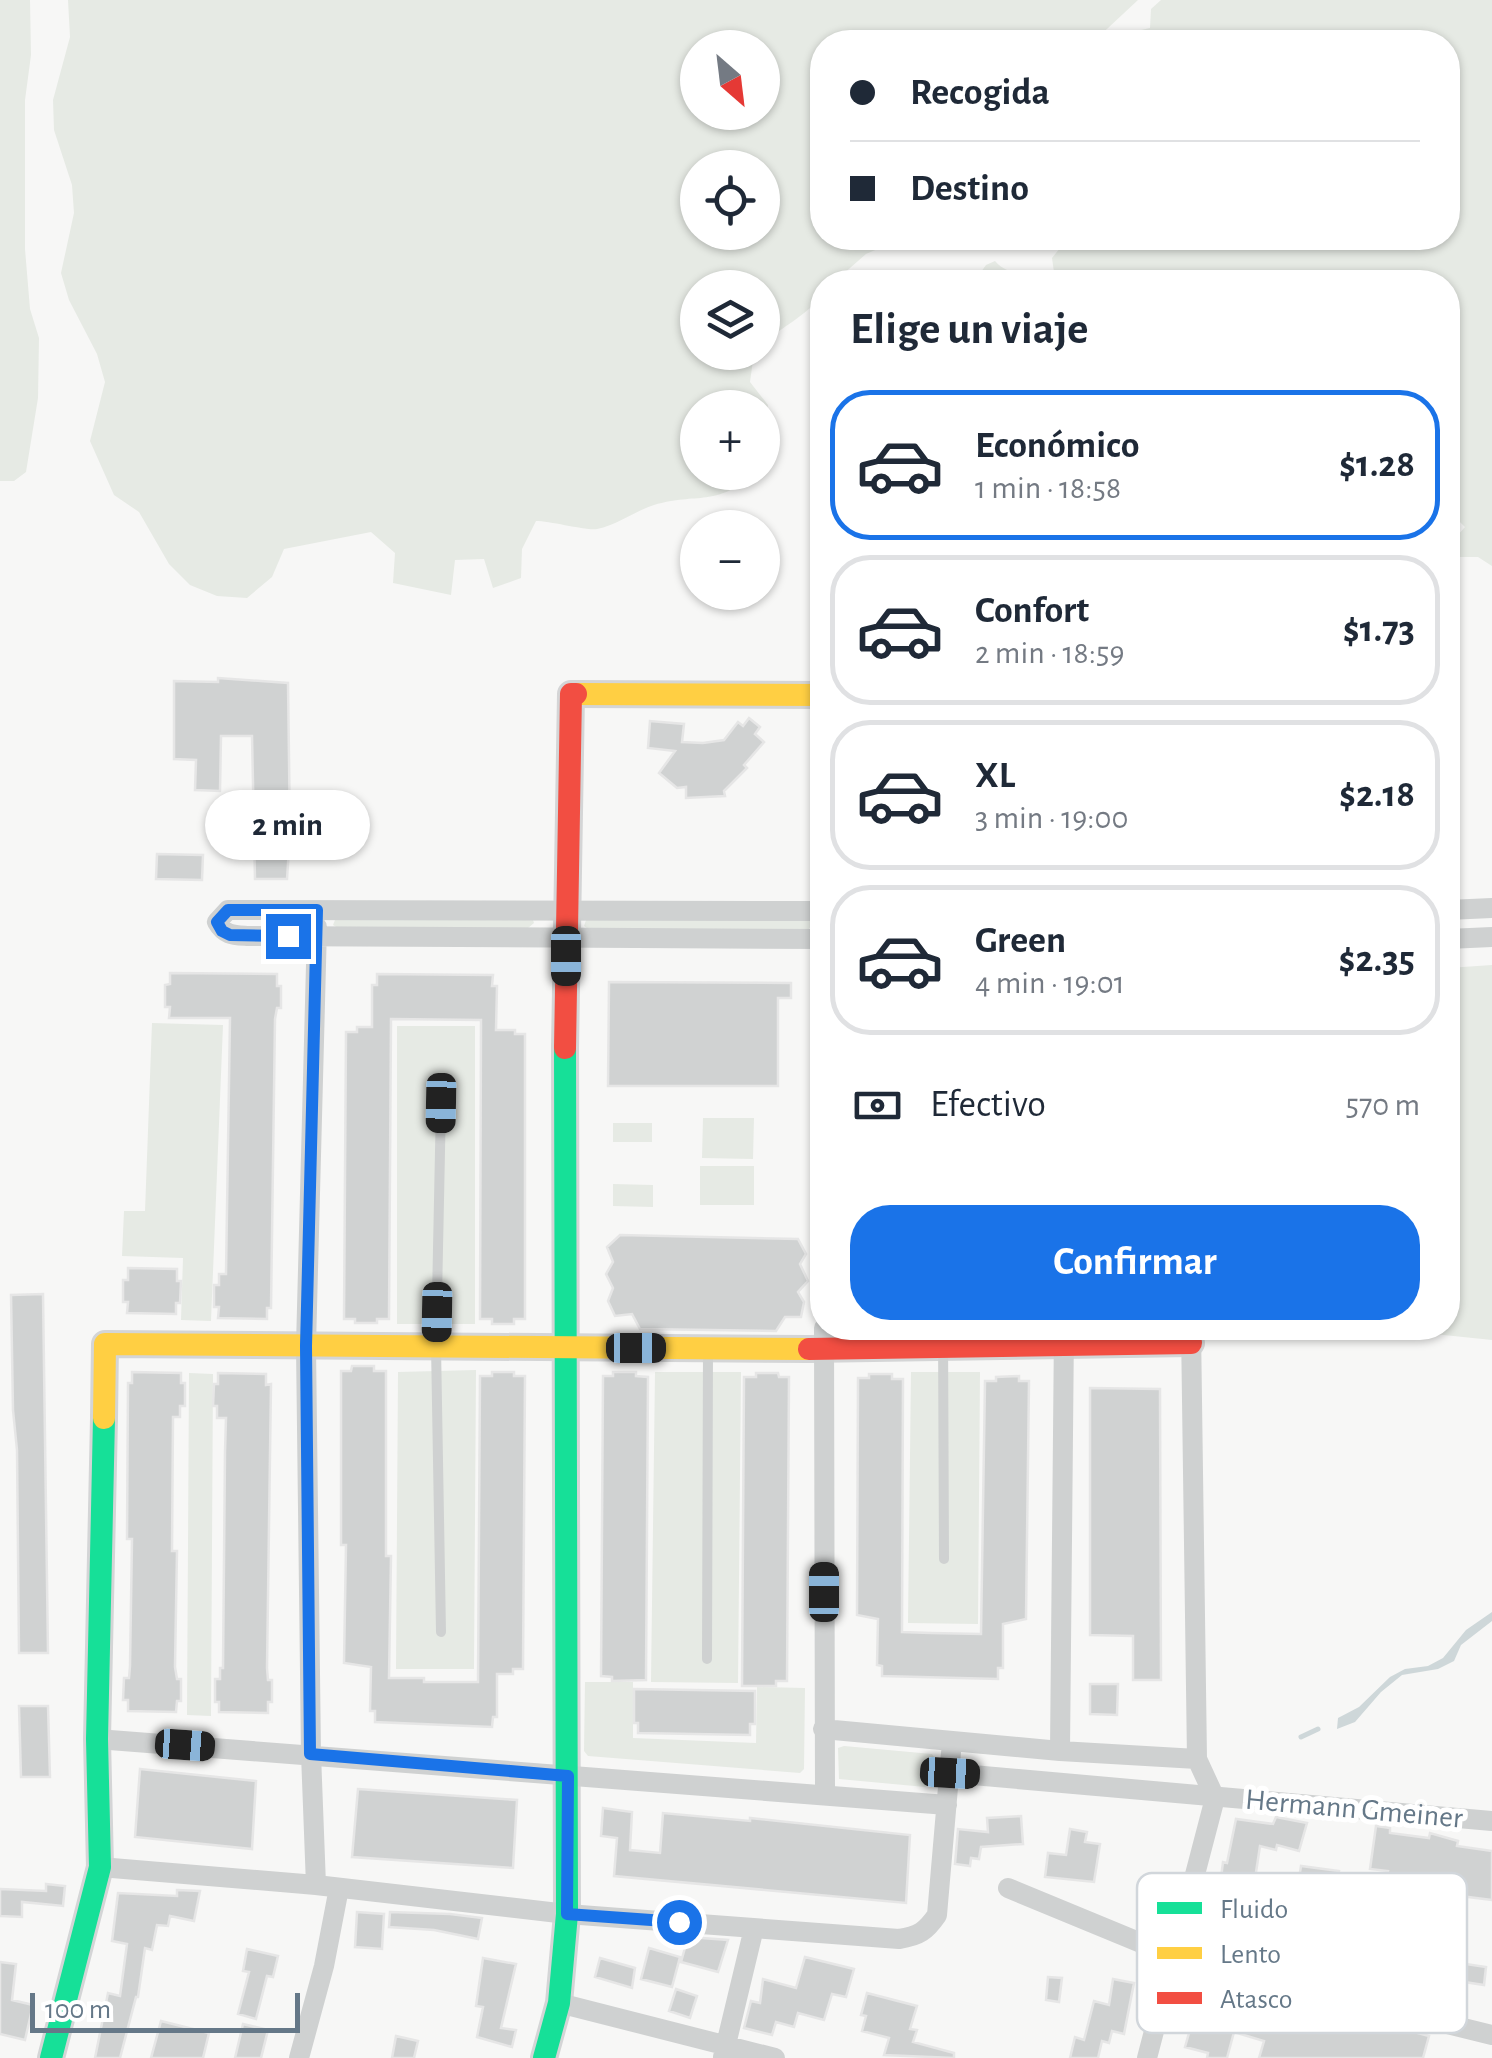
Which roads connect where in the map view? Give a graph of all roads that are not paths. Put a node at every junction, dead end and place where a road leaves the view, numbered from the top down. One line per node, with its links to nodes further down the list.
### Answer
1 (810, 695): 5 (street)
2 (1492, 908): 3 (street)
3 (1460, 909)
4 (317, 910): 5 (street); 7 (street); 7 (street)
5 (566, 910): 6 (street); 10 (street)
6 (810, 911)
7 (317, 936): 10 (street); 18 (street)
8 (1492, 936): 9 (street)
9 (1460, 937)
10 (565, 938): 11 (street); 20 (street)
11 (810, 939)
12 (441, 1103): 19 (lane)
13 (810, 1339): 21 (street)
14 (824, 1340): 25 (street)
15 (943, 1340): 22 (lane)
16 (1064, 1340): 28 (street)
17 (1191, 1340): 30 (street)
18 (306, 1346): 19 (street); 26 (street); 29 (street)
19 (436, 1346): 20 (street); 23 (lane)
20 (565, 1347): 21 (street); 32 (street)
21 (708, 1348): 24 (lane)
22 (944, 1559)
23 (442, 1632)
24 (707, 1658)
25 (824, 1730): 27 (street); 33 (street)
26 (97, 1739): 29 (street); 37 (street)
27 (952, 1741): 28 (street); 31 (street)
28 (1060, 1751): 30 (street)
29 (310, 1754): 32 (street); 39 (street)
30 (1197, 1760): 34 (street)
31 (950, 1773): 34 (street, Hermann Gmeiner); 35 (street)
32 (568, 1776): 33 (street); 42 (street)
33 (825, 1794): 35 (street)
34 (1215, 1798): 36 (street, Hermann Gmeiner); 38 (street)
35 (947, 1804): 43 (street)
36 (1492, 1820)
37 (100, 1867): 39 (street); 50 (street)
38 (1196, 1873)
39 (316, 1885): 40 (street)
40 (339, 1888): 42 (street); 51 (street)
41 (1008, 1888): 44 (street)
42 (567, 1914): 43 (street); 45 (street)
43 (754, 1928): 49 (street)
44 (1137, 1941)
45 (559, 2003): 49 (street); 52 (street)
46 (1467, 2029): 48 (street)
47 (1154, 2033): 54 (street)
48 (1492, 2035)
49 (724, 2051): 53 (street)
50 (50, 2058)
51 (298, 2058)
52 (544, 2058)
53 (775, 2058)
54 (1147, 2058)

